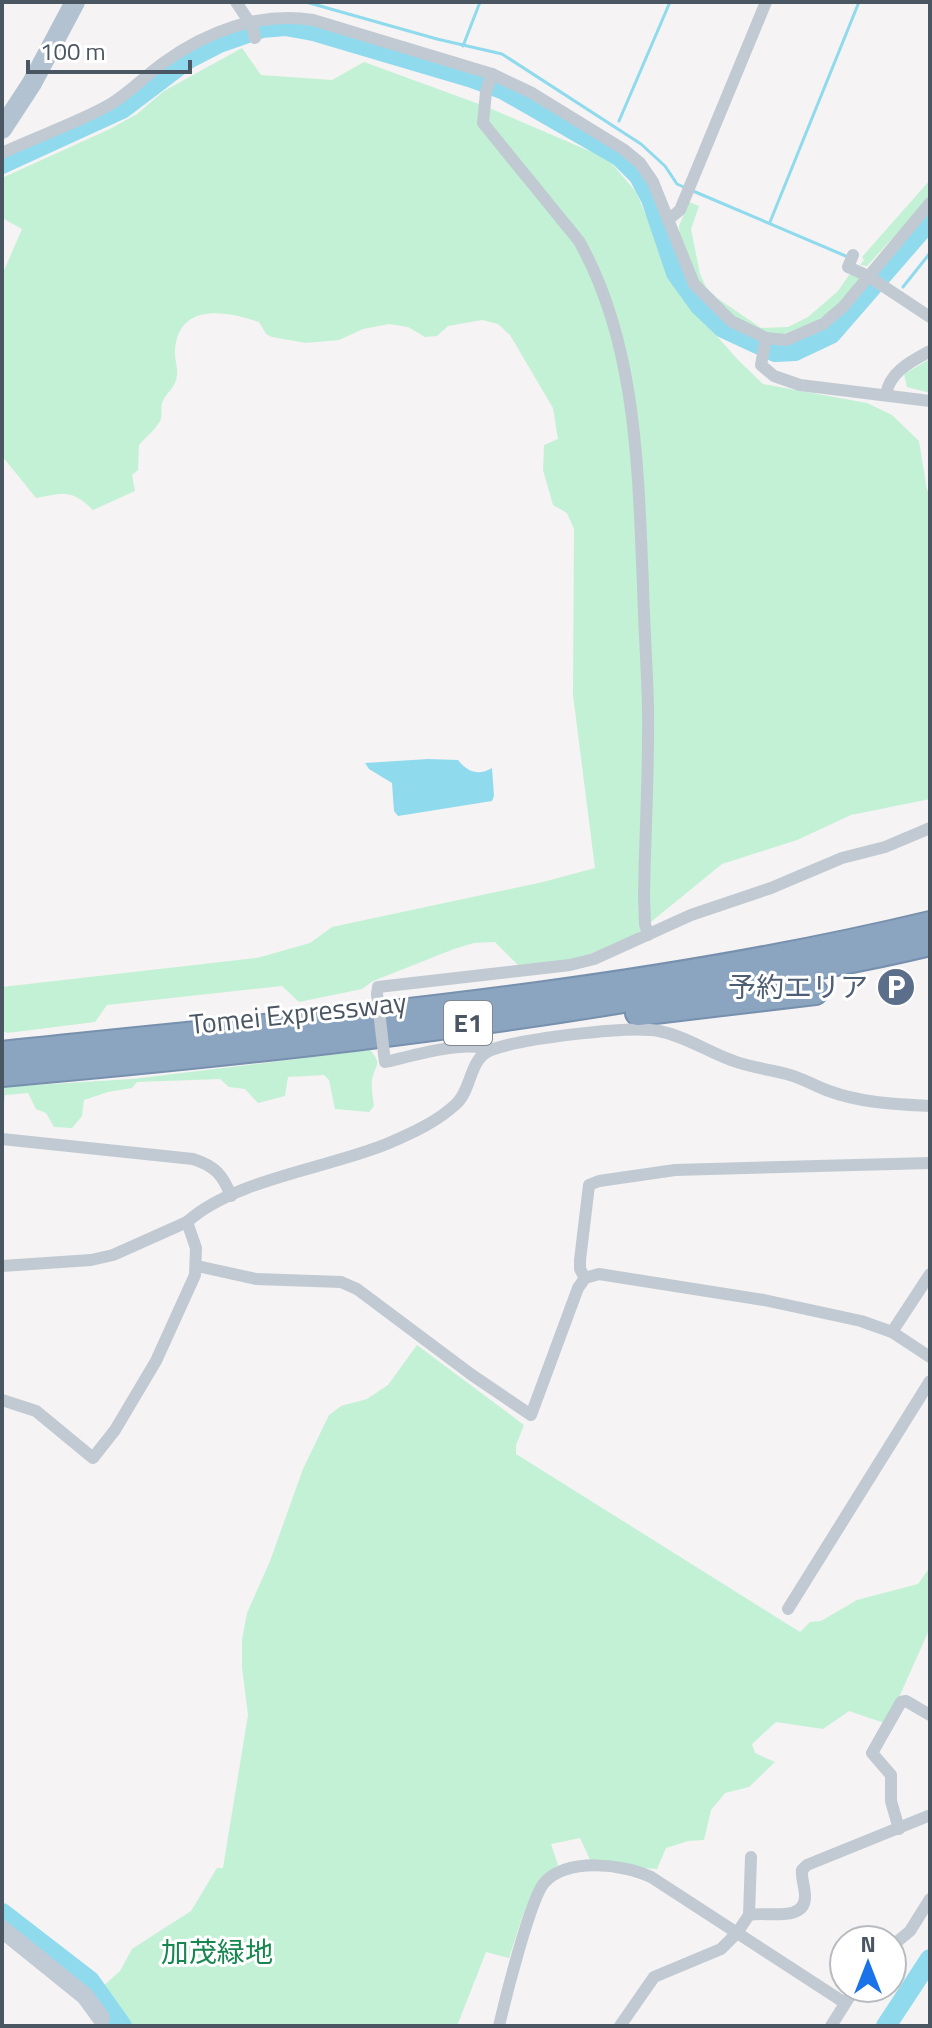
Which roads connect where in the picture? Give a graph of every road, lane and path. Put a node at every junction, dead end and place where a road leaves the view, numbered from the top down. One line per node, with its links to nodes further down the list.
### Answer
1 (75, 2): 6 (main road)
2 (236, 2): 4 (street)
3 (766, 2): 9 (street)
4 (252, 29): 5 (street); 7 (street)
5 (491, 76): 9 (street); 19 (street)
6 (2, 129)
7 (2, 153)
8 (930, 203): 11 (street)
9 (668, 220): 13 (street)
10 (851, 259): 11 (street)
11 (870, 277): 12 (street); 13 (street)
12 (930, 317)
13 (764, 345): 15 (street)
14 (930, 351): 15 (street)
15 (886, 394): 16 (street)
16 (930, 401)
17 (930, 828): 19 (street)
18 (930, 924): 24 (highway, Tomei Expressway / E1)
19 (648, 935): 23 (street, bridge)
20 (930, 943): 22 (highway, Tomei Expressway / E1)
21 (815, 992): 22 (highway)
22 (480, 1022): 25 (highway, Tomei Expressway / E1)
23 (488, 1051): 26 (street); 29 (street)
24 (2, 1054)
25 (2, 1074)
26 (930, 1106)
27 (2, 1139): 29 (street)
28 (930, 1163): 34 (street)
29 (231, 1196): 30 (street)
30 (187, 1222): 31 (street); 32 (street)
31 (2, 1266)
32 (197, 1266): 34 (street); 38 (street)
33 (930, 1274): 35 (street)
34 (585, 1278): 35 (street)
35 (892, 1332): 36 (street)
36 (930, 1357)
37 (930, 1381): 39 (street)
38 (2, 1400)
39 (788, 1609)
40 (930, 1715): 42 (street)
41 (928, 1816): 42 (street)
42 (899, 1829): 45 (street)
43 (751, 1857): 45 (street)
44 (930, 1899): 48 (street)
45 (749, 1915): 47 (street)
46 (2, 1929): 51 (street)
47 (737, 1933): 49 (street); 52 (street); 53 (street)
48 (908, 1933)
49 (828, 1992)
50 (844, 2004): 54 (street)
51 (101, 2023)
52 (499, 2026)
53 (620, 2026)
54 (831, 2026)

